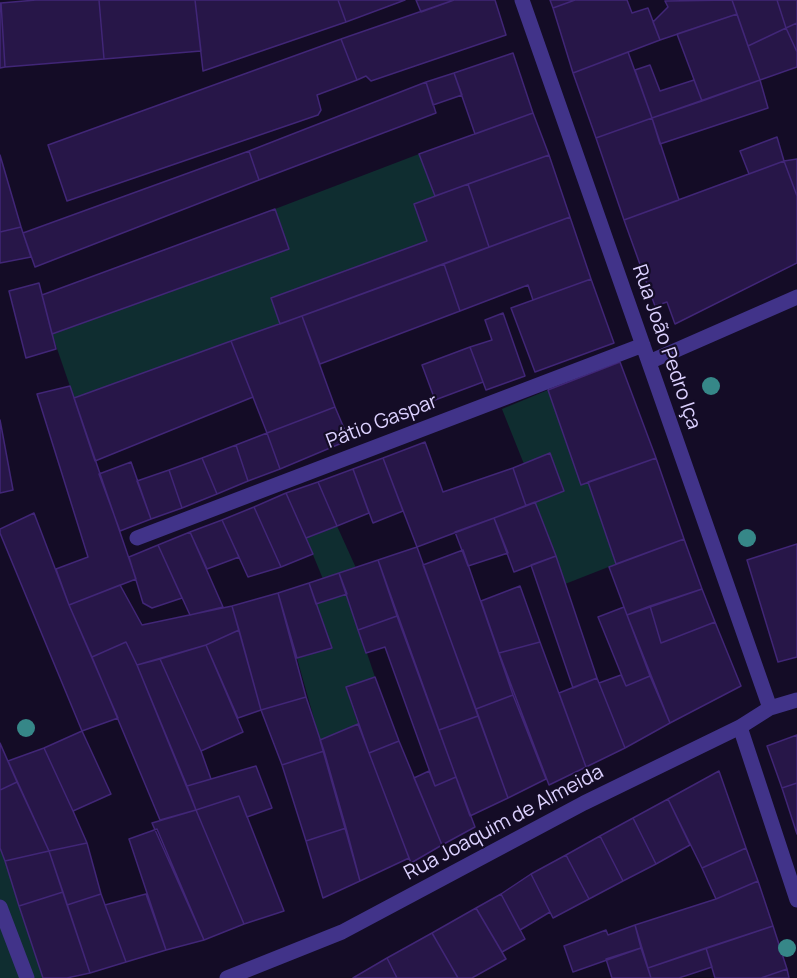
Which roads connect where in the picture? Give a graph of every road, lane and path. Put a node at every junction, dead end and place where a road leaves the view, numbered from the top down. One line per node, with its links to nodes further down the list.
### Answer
1 (522, 0): 3 (street, Rua João Pedro Iça)
2 (797, 297): 4 (street)
3 (643, 345): 4 (street, Rua João Pedro Iça); 5 (street, Pátio Gaspar)
4 (649, 362): 7 (street, Rua João Pedro Iça)
5 (137, 538)
6 (797, 700): 7 (street, Rua Joaquim de Almeida)
7 (770, 708): 8 (street, Rua Joaquim de Almeida)
8 (740, 727): 9 (street); 11 (street, Rua Joaquim de Almeida)
9 (797, 900)
10 (0, 907): 12 (street)
11 (235, 977)
12 (27, 978)

